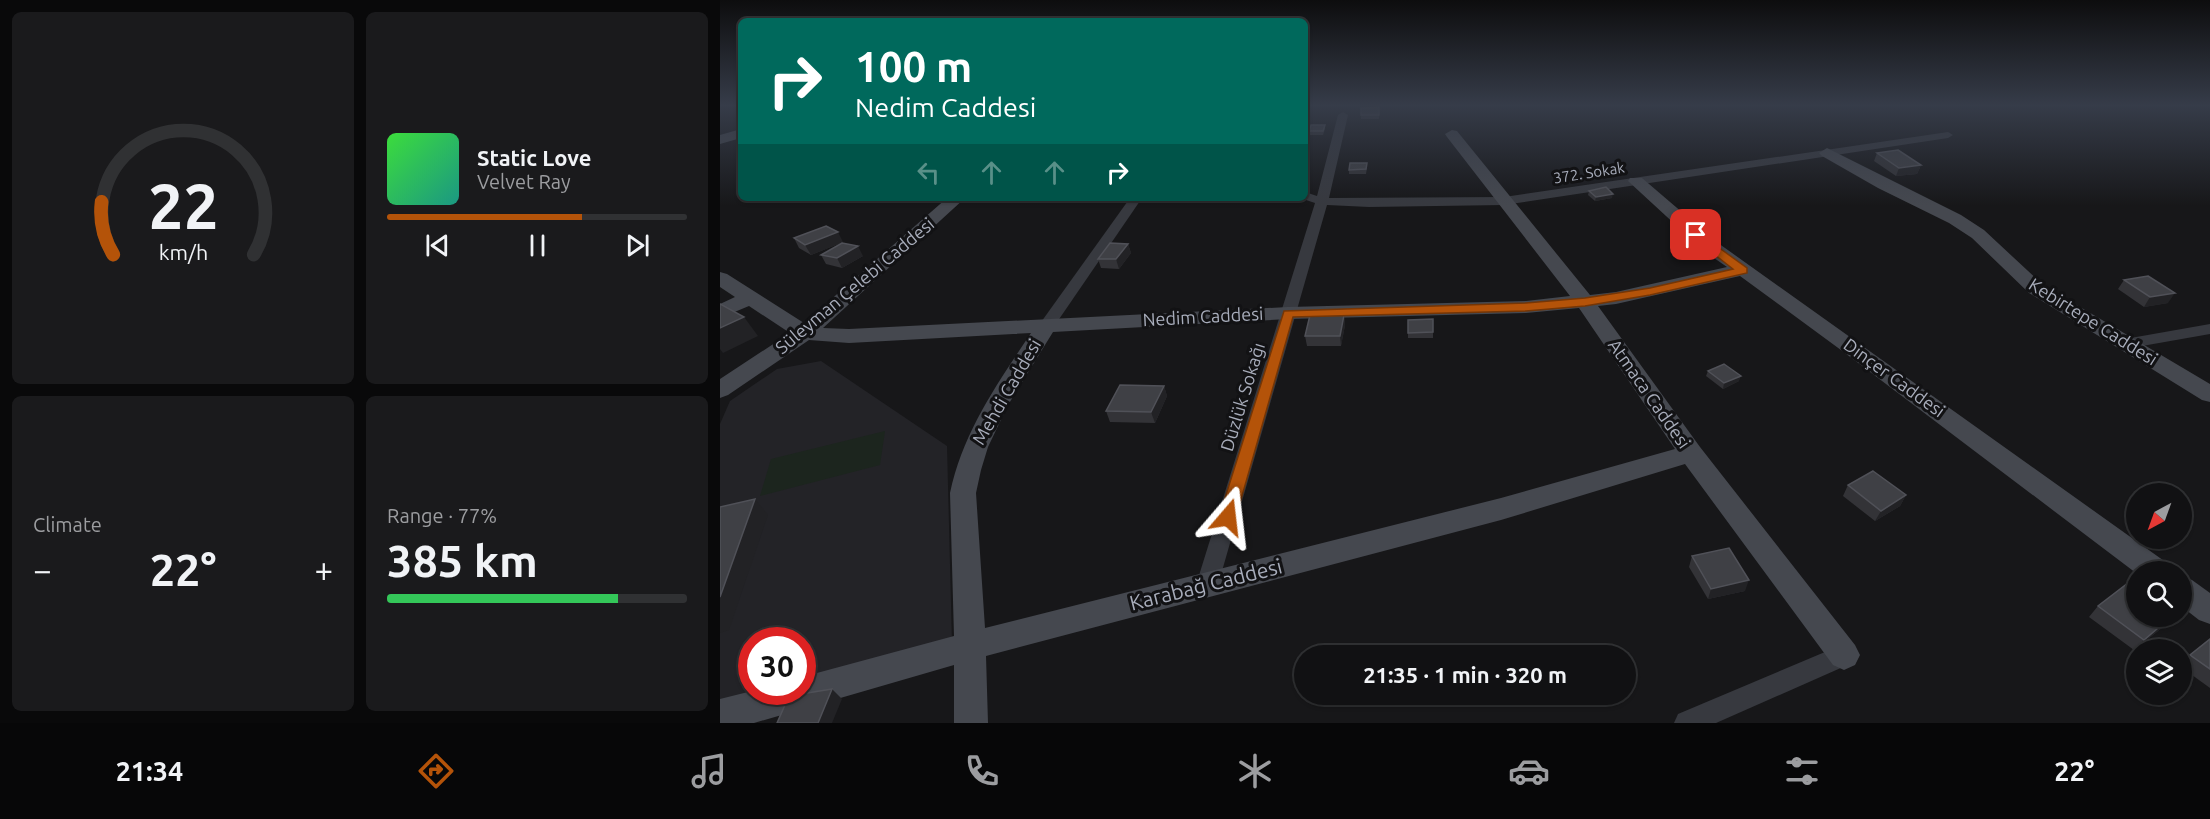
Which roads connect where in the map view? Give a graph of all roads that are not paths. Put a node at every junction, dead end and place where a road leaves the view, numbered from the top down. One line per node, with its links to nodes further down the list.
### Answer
1 (1337, 139): 9 (street, Düzlük Sokağı)
2 (1456, 139): 10 (street, Atmaca Caddesi)
3 (1923, 139): 4 (street, 372. Sokak)
4 (1827, 153): 5 (street, 372. Sokak); 20 (street, Kebirtepe Caddesi)
5 (1636, 181): 10 (street, 372. Sokak); 11 (street, Dinçer Caddesi)
6 (1308, 197): 9 (street, 372. Sokak)
7 (954, 201): 19 (street, Süleyman Çelebi Caddesi)
8 (1134, 201): 17 (street, Mehdi Caddesi)
9 (1322, 201): 10 (street, 372. Sokak); 16 (street, Düzlük Sokağı)
10 (1504, 201): 14 (street, Atmaca Caddesi)
11 (1743, 270): 14 (street, Nedim Caddesi); 24 (street, Dinçer Caddesi)
12 (720, 278): 13 (street)
13 (750, 297): 15 (street); 19 (street)
14 (1585, 302): 16 (street, Nedim Caddesi); 23 (street, Atmaca Caddesi)
15 (720, 312)
16 (1288, 313): 17 (street, Nedim Caddesi); 25 (street, Düzlük Sokağı)
17 (1047, 325): 19 (street, Nedim Caddesi); 28 (street, Mehdi Caddesi)
18 (2210, 329): 20 (street)
19 (805, 333): 21 (street, Süleyman Çelebi Caddesi)
20 (2125, 344): 22 (street, Kebirtepe Caddesi)
21 (722, 391)
22 (2210, 394)
23 (1690, 453): 25 (street, Karabağ Caddesi); 29 (street, Atmaca Caddesi)
24 (2142, 561)
25 (1208, 585): 28 (street, Karabağ Caddesi)
26 (2192, 598): 27 (street)
27 (2210, 611)
28 (970, 646): 30 (street, Karabağ Caddesi); 31 (street, Mehdi Caddesi)
29 (1844, 655): 32 (street)
30 (720, 716)
31 (971, 723)
32 (1687, 723)

